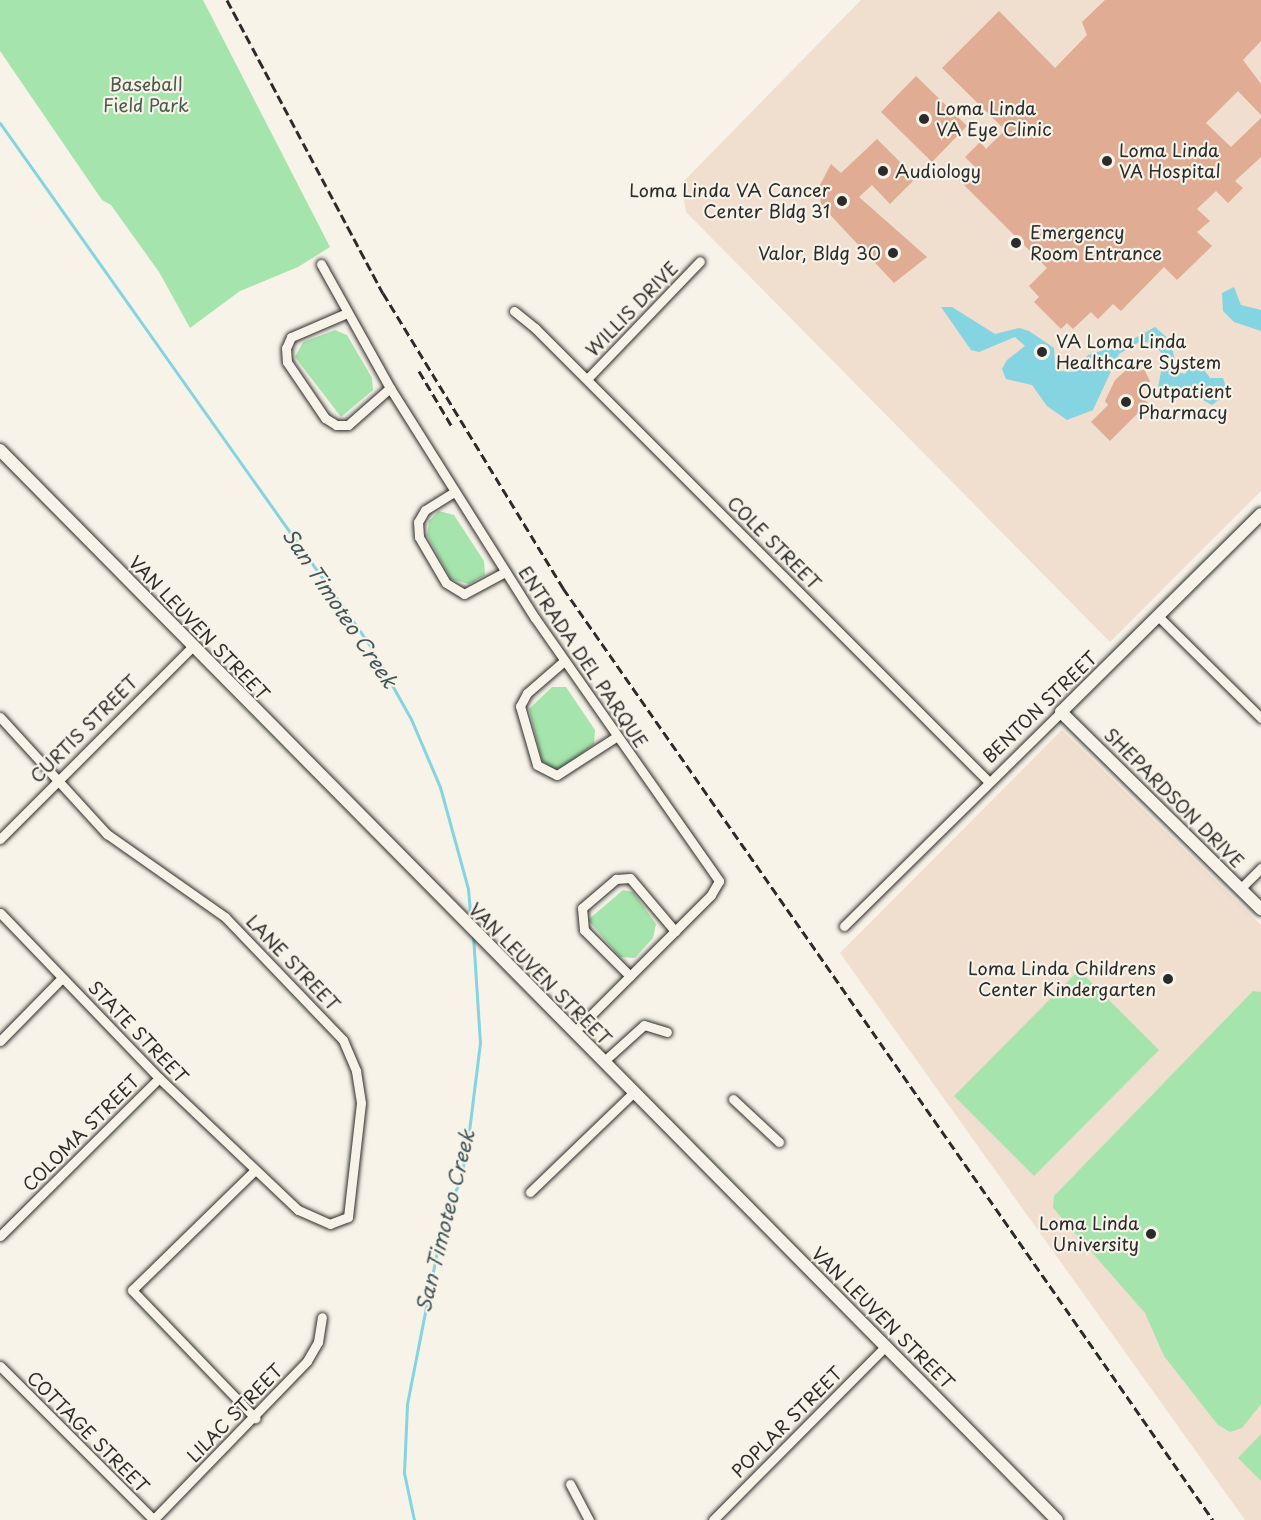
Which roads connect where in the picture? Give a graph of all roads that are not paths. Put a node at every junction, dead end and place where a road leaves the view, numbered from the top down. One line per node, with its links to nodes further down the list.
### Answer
1 (700, 261): 5 (street, WILLIS DRIVE)
2 (321, 264): 4 (street, ENTRADA DEL PARQUE)
3 (514, 312): 5 (street, COLE STREET)
4 (347, 313): 6 (street, ENTRADA DEL PARQUE); 6 (street)
5 (587, 379): 19 (street, COLE STREET)
6 (390, 388): 8 (street, ENTRADA DEL PARQUE)
7 (0, 450): 12 (street, VAN LEUVEN STREET)
8 (454, 492): 10 (street, ENTRADA DEL PARQUE); 10 (street)
9 (1260, 519): 11 (street, BENTON STREET)
10 (505, 572): 13 (street, ENTRADA DEL PARQUE)
11 (1158, 616): 14 (street, BENTON STREET); 16 (street)
12 (193, 646): 18 (street, CURTIS STREET); 29 (street, VAN LEUVEN STREET)
13 (564, 660): 17 (street, ENTRADA DEL PARQUE); 17 (street)
14 (1061, 712): 19 (street, BENTON STREET); 22 (street, SHEPARDSON DRIVE)
15 (0, 717): 18 (street, LANE STREET)
16 (1261, 718)
17 (615, 737): 26 (street, ENTRADA DEL PARQUE)
18 (57, 777): 20 (street, CURTIS STREET); 37 (street, LANE STREET)
19 (988, 781): 25 (street, BENTON STREET)
20 (0, 839)
21 (1261, 868): 22 (street)
22 (1240, 889): 23 (street, SHEPARDSON DRIVE)
23 (1261, 909)
24 (0, 913): 28 (street, STATE STREET)
25 (844, 926)
26 (675, 931): 27 (street, ENTRADA DEL PARQUE); 27 (street)
27 (630, 976): 29 (street, ENTRADA DEL PARQUE)
28 (62, 978): 31 (street); 33 (street, STATE STREET)
29 (574, 1032): 32 (street, VAN LEUVEN STREET)
30 (667, 1032): 32 (street)
31 (0, 1041)
32 (603, 1062): 34 (street, VAN LEUVEN STREET)
33 (159, 1078): 37 (street, STATE STREET); 39 (street, COLOMA STREET)
34 (633, 1093): 38 (street); 41 (street, VAN LEUVEN STREET)
35 (733, 1099): 36 (street)
36 (779, 1142)
37 (254, 1171): 43 (street)
38 (530, 1192)
39 (0, 1236)
40 (322, 1317): 43 (street, LILAC STREET)
41 (885, 1347): 47 (street, POPLAR STREET); 48 (street, VAN LEUVEN STREET)
42 (0, 1366): 45 (street, COTTAGE STREET)
43 (255, 1418): 45 (street, LILAC STREET)
44 (570, 1484): 46 (street)
45 (153, 1520)
46 (589, 1520)
47 (713, 1520)
48 (1057, 1520)

